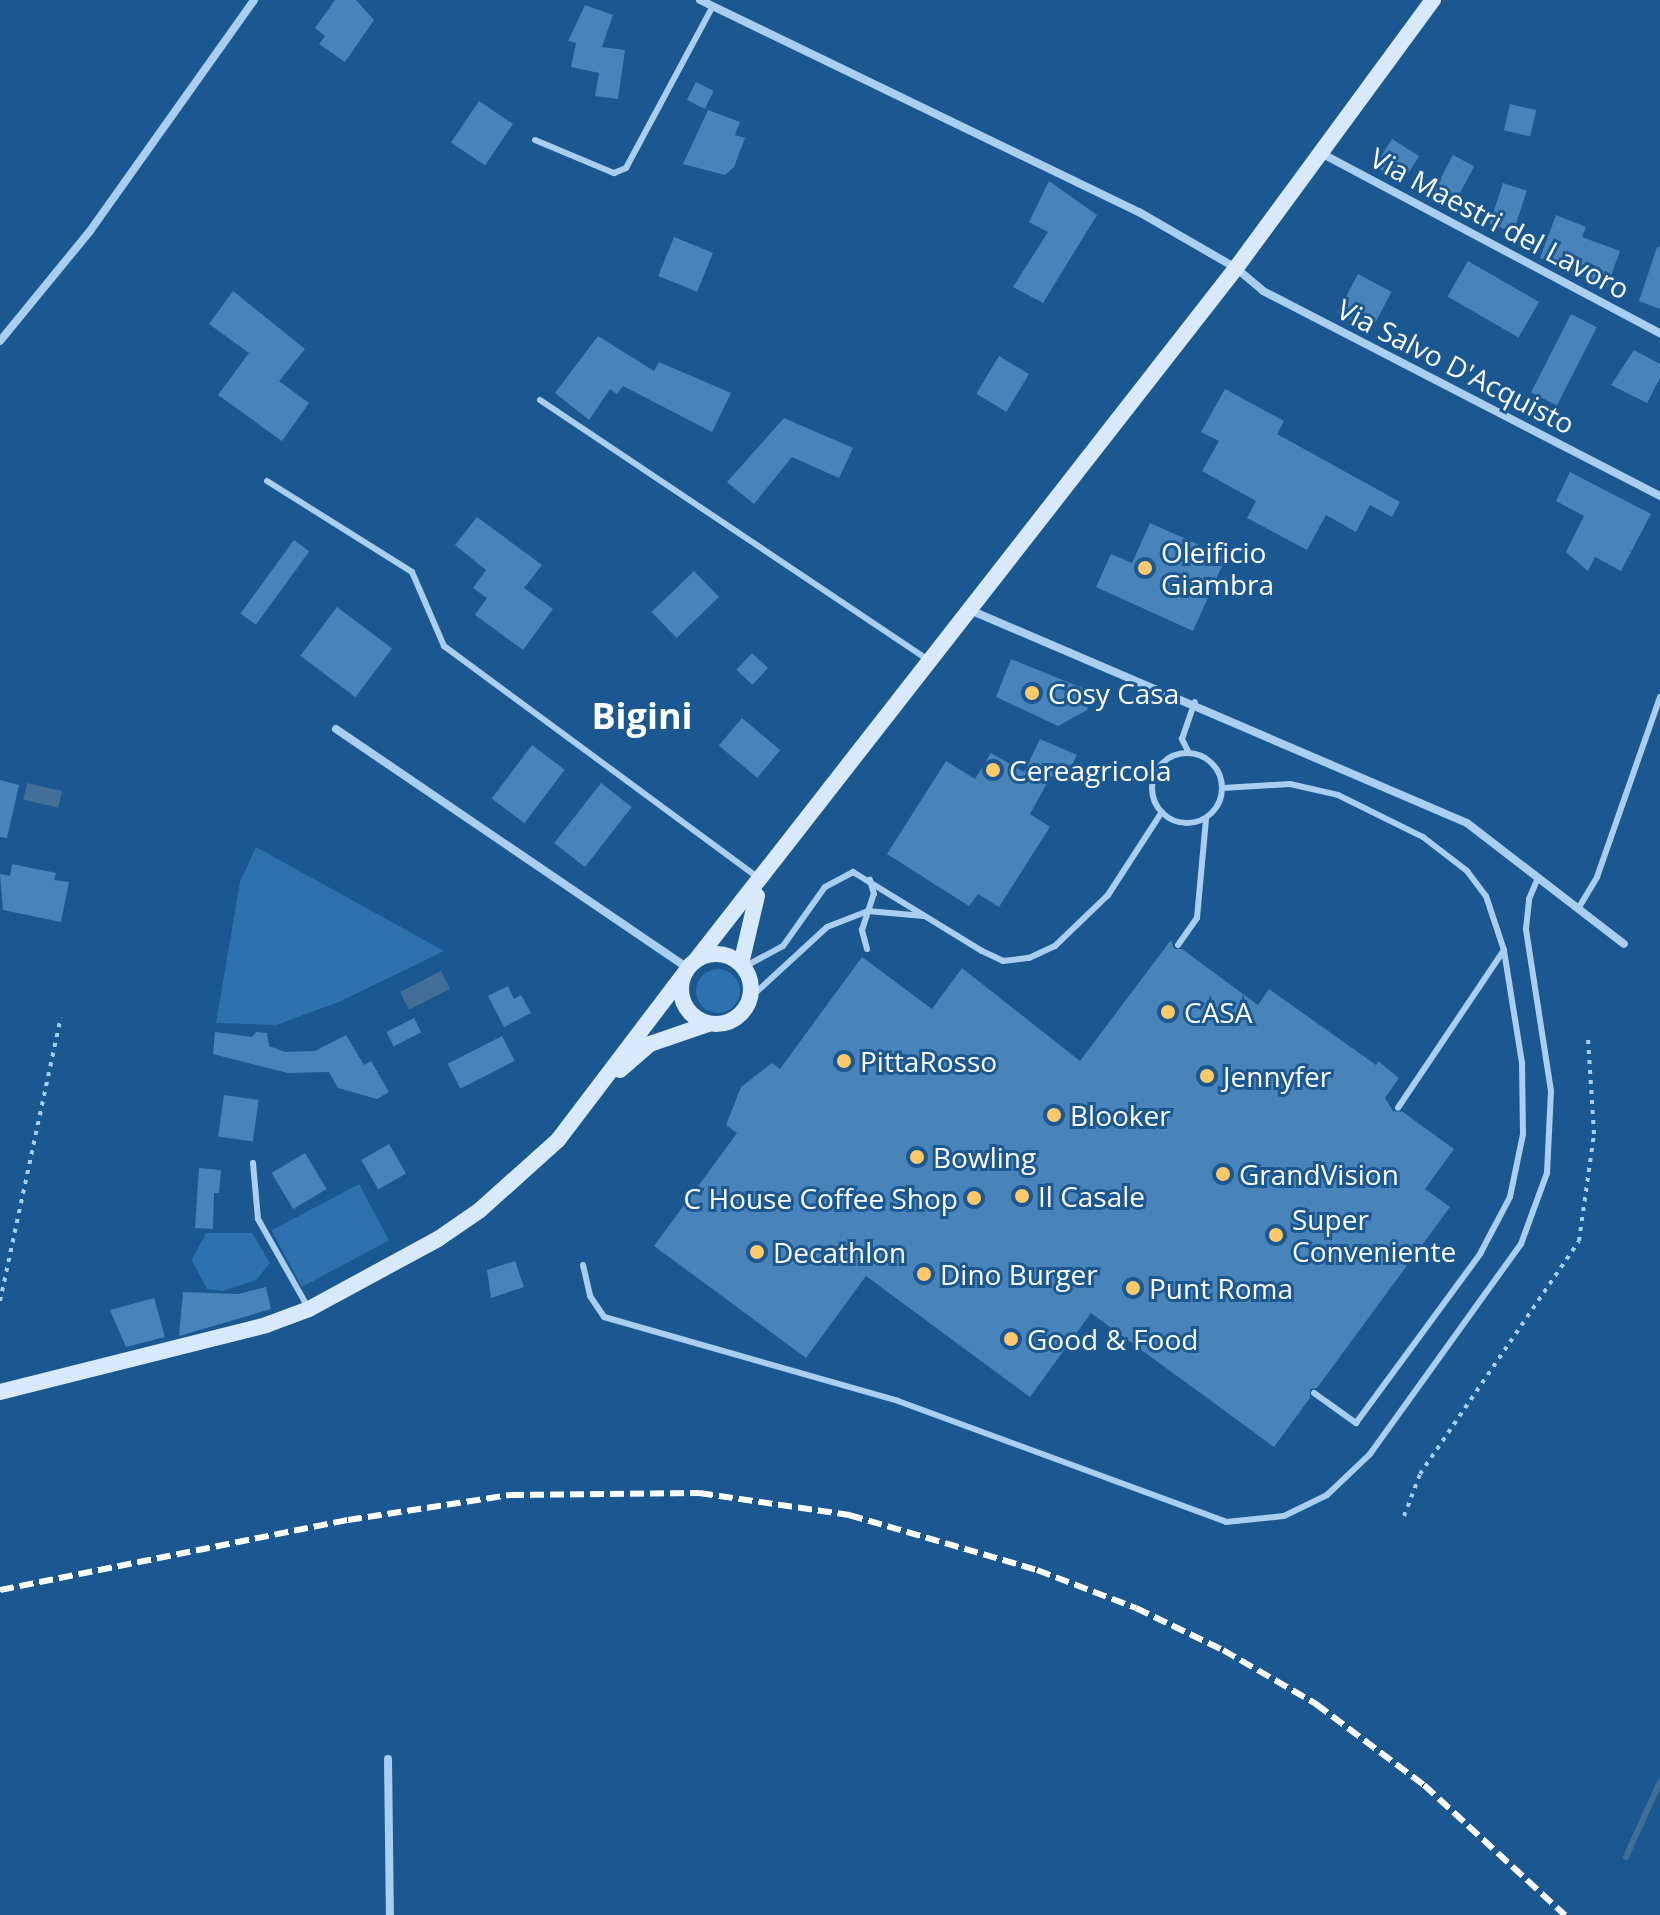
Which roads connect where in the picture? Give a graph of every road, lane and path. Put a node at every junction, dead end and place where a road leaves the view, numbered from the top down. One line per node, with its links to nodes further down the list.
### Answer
1 (254, 0): 9 (street)
2 (700, 0): 4 (street, Via Salvo D'Acquisto)
3 (1433, 0): 6 (main road)
4 (713, 6): 5 (lane); 7 (street, Via Salvo D'Acquisto)
5 (535, 140)
6 (1319, 152): 7 (main road); 8 (street, Via Maestri del Lavoro)
7 (1236, 268): 12 (street, Via Salvo D'Acquisto); 13 (main road)
8 (1660, 333)
9 (0, 341)
10 (540, 400): 14 (lane)
11 (267, 481): 24 (lane)
12 (1660, 496)
13 (969, 610): 14 (main road); 16 (street)
14 (930, 661): 24 (main road)
15 (1660, 697): 25 (lane)
16 (1195, 702): 18 (lane); 23 (street)
17 (336, 729): 33 (street)
18 (1189, 753): 19 (lane); 20 (lane)
19 (1223, 788): 21 (lane); 31 (lane)
20 (1162, 812): 21 (lane); 27 (lane)
21 (1206, 819): 29 (lane)
22 (866, 876): 26 (lane); 27 (lane); 32 (lane)
23 (1538, 878): 25 (street); 41 (lane)
24 (763, 881): 32 (main road); 33 (main road)
25 (1578, 909): 28 (street)
26 (868, 911): 27 (lane); 30 (lane); 34 (lane)
27 (927, 916)
28 (1624, 944)
29 (1178, 945)
30 (867, 949)
31 (1504, 950): 39 (lane); 45 (lane)
32 (742, 966): 33 (main road); 34 (main road)
33 (689, 967): 36 (main road); 38 (main road)
34 (751, 997): 36 (main road)
35 (61, 1017): 42 (path)
36 (708, 1024): 38 (main road)
37 (1588, 1038): 46 (path)
38 (606, 1082): 43 (main road)
39 (1398, 1108)
40 (253, 1163): 43 (lane)
41 (583, 1265)
42 (0, 1301)
43 (309, 1309): 44 (main road)
44 (0, 1392)
45 (1314, 1393)
46 (1404, 1516)
47 (388, 1759): 48 (street)
48 (390, 1915)

